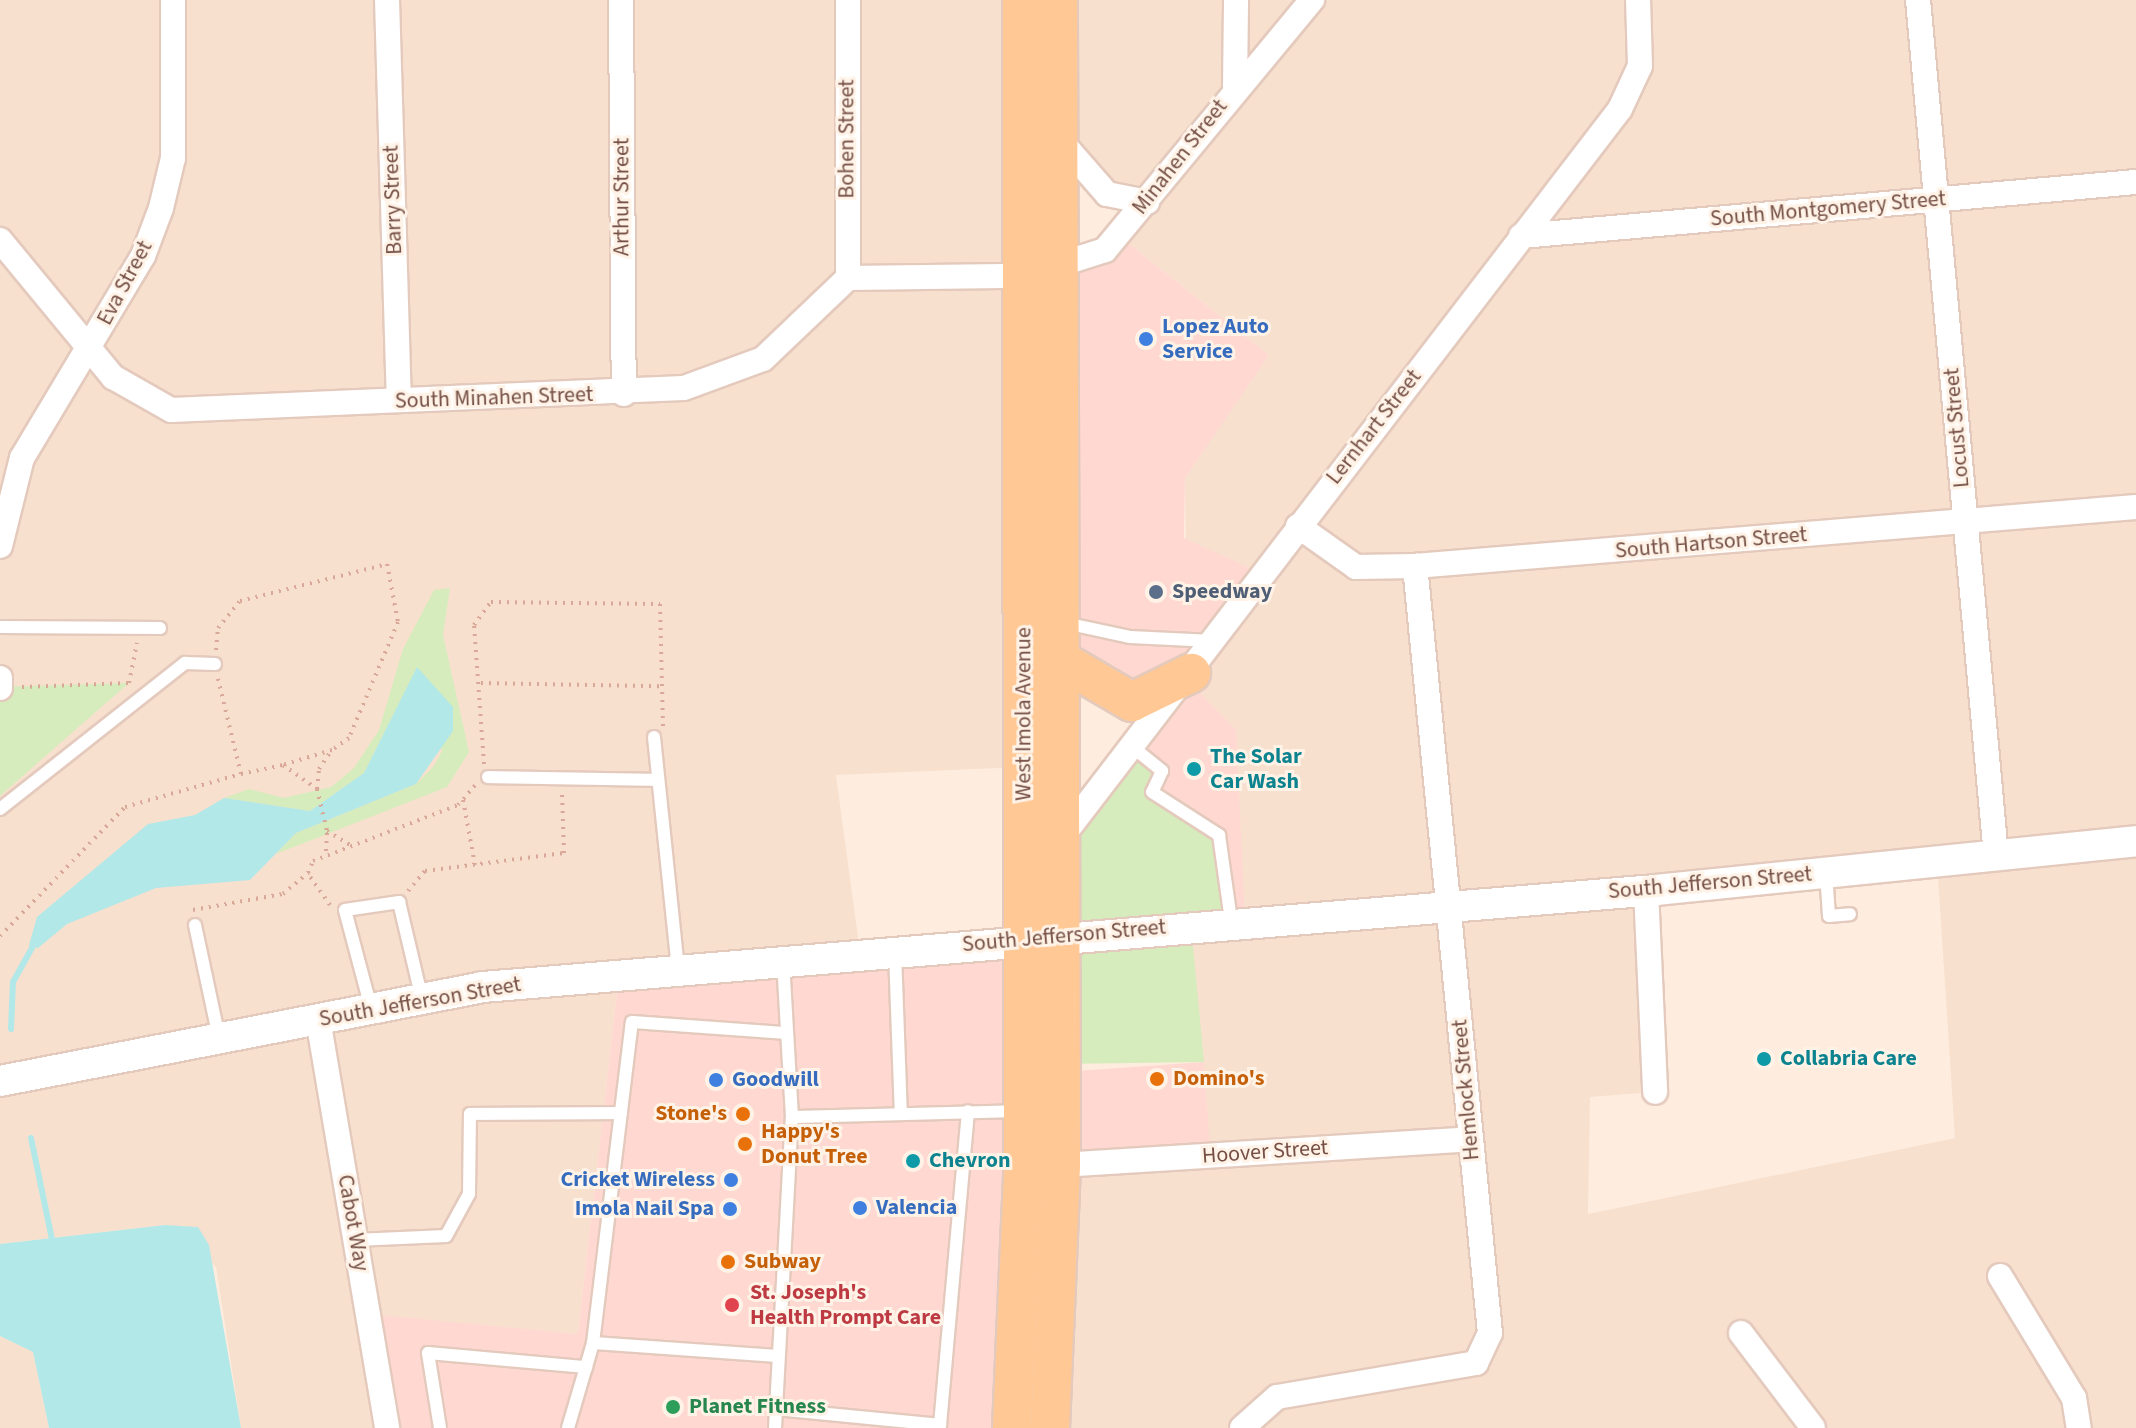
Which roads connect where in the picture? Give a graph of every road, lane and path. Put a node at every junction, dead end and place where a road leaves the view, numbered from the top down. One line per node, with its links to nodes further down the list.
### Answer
1 (173, 0): 21 (street, Eva Street)
2 (387, 0): 23 (street, Barry Street)
3 (621, 0): 22 (street, Arthur Street)
4 (848, 0): 20 (street, Bohen Street)
5 (1022, 0): 19 (main road, West Imola Avenue)
6 (1058, 0): 12 (main road, West Imola Avenue)
7 (1236, 0): 11 (street)
8 (1312, 0): 11 (street, Minahen Street)
9 (1638, 0): 16 (street, Lernhart Street)
10 (1918, 0): 14 (street, Locust Street)
11 (1235, 86): 15 (street, Minahen Street)
12 (1059, 139): 15 (street); 18 (main road, West Imola Avenue)
13 (2136, 182): 14 (street, South Montgomery Street)
14 (1937, 199): 16 (street, South Montgomery Street); 25 (street, Locust Street)
15 (1147, 202): 18 (street, Minahen Street)
16 (1521, 236): 26 (street, Lernhart Street)
17 (0, 240): 21 (street, South Minahen Street)
18 (1061, 267): 19 (street, Minahen Street); 29 (main road, West Imola Avenue)
19 (1024, 276): 20 (street); 70 (main road, West Imola Avenue)
20 (848, 278): 22 (street, South Minahen Street)
21 (89, 349): 23 (street, South Minahen Street); 27 (street, Eva Street)
22 (624, 394): 23 (street, South Minahen Street)
23 (399, 400)
24 (2136, 507): 25 (street, South Hartson Street)
25 (1966, 523): 28 (street, South Hartson Street); 57 (street, Locust Street)
26 (1298, 526): 28 (street, South Hartson Street); 33 (street, Lernhart Street)
27 (0, 546)
28 (1415, 566): 63 (street, Hemlock Street)
29 (1062, 622): 33 (lane); 34 (main road, West Imola Avenue)
30 (0, 627): 31 (lane)
31 (138, 628): 32 (lane); 40 (path)
32 (160, 628)
33 (1215, 641): 36 (street, Lernhart Street)
34 (1062, 661): 36 (main road); 53 (main road, West Imola Avenue)
35 (215, 664): 43 (path); 45 (path); 51 (lane)
36 (1191, 673): 42 (street, Lernhart Street)
37 (0, 678): 40 (street)
38 (481, 683): 39 (path); 39 (path); 50 (path)
39 (661, 686): 41 (path)
40 (0, 687)
41 (654, 744): 48 (lane)
42 (1135, 749): 53 (street, Lernhart Street); 66 (lane)
43 (332, 750): 44 (path); 49 (path)
44 (283, 765): 45 (path); 49 (path)
45 (241, 774): 68 (path)
46 (488, 777): 47 (lane)
47 (561, 778): 48 (lane); 58 (path)
48 (658, 780): 73 (lane)
49 (317, 789): 52 (path)
50 (463, 800): 55 (path); 58 (path)
51 (0, 809)
52 (327, 831): 55 (path); 56 (path)
53 (1062, 837): 69 (main road, West Imola Avenue)
54 (2136, 841): 57 (street, South Jefferson Street)
55 (352, 846): 56 (path)
56 (326, 851): 60 (path)
57 (1996, 855): 59 (street, South Jefferson Street)
58 (475, 865): 62 (path)
59 (1826, 872): 61 (street, South Jefferson Street); 65 (lane)
60 (308, 873): 64 (path); 67 (path)
61 (1646, 890): 63 (street, South Jefferson Street); 80 (street)
62 (399, 902): 64 (lane); 74 (lane)
63 (1450, 902): 66 (street, South Jefferson Street); 86 (street, Hemlock Street)
64 (345, 910): 75 (lane)
65 (1850, 914)
66 (1231, 920): 69 (street, South Jefferson Street)
67 (195, 925): 78 (lane)
68 (0, 936)
69 (1061, 938): 70 (street, South Jefferson Street); 87 (main road, West Imola Avenue)
70 (1023, 942): 71 (street, South Jefferson Street); 82 (main road, West Imola Avenue)
71 (895, 950): 72 (street, South Jefferson Street); 84 (lane)
72 (783, 958): 73 (street, South Jefferson Street); 77 (lane)
73 (678, 968): 74 (street, South Jefferson Street)
74 (422, 999): 75 (street, South Jefferson Street)
75 (372, 1008): 76 (street, South Jefferson Street)
76 (318, 1019): 78 (street, South Jefferson Street); 88 (street, Cabot Way)
77 (785, 1033): 83 (lane); 85 (lane)
78 (219, 1038): 79 (street, South Jefferson Street)
79 (0, 1081)
80 (1655, 1092)
81 (968, 1111): 82 (lane); 84 (lane); 95 (lane)
82 (1023, 1111): 100 (main road, West Imola Avenue)
83 (621, 1113): 88 (lane); 91 (lane)
84 (901, 1114): 85 (lane)
85 (792, 1117): 92 (lane)
86 (1470, 1139): 87 (street, Hoover Street); 102 (street, Hemlock Street)
87 (1061, 1165): 101 (main road, West Imola Avenue)
88 (355, 1240): 96 (street, Cabot Way)
89 (2000, 1276): 104 (street)
90 (1741, 1333): 103 (street)
91 (593, 1343): 92 (lane); 93 (lane)
92 (779, 1356): 94 (lane)
93 (586, 1367): 97 (lane); 98 (lane)
94 (777, 1409): 95 (lane); 99 (lane)
95 (890, 1424)
96 (387, 1428)
97 (440, 1428)
98 (568, 1428)
99 (775, 1428)
100 (1012, 1428)
101 (1050, 1428)
102 (1242, 1428)
103 (1813, 1428)
104 (2079, 1428)

